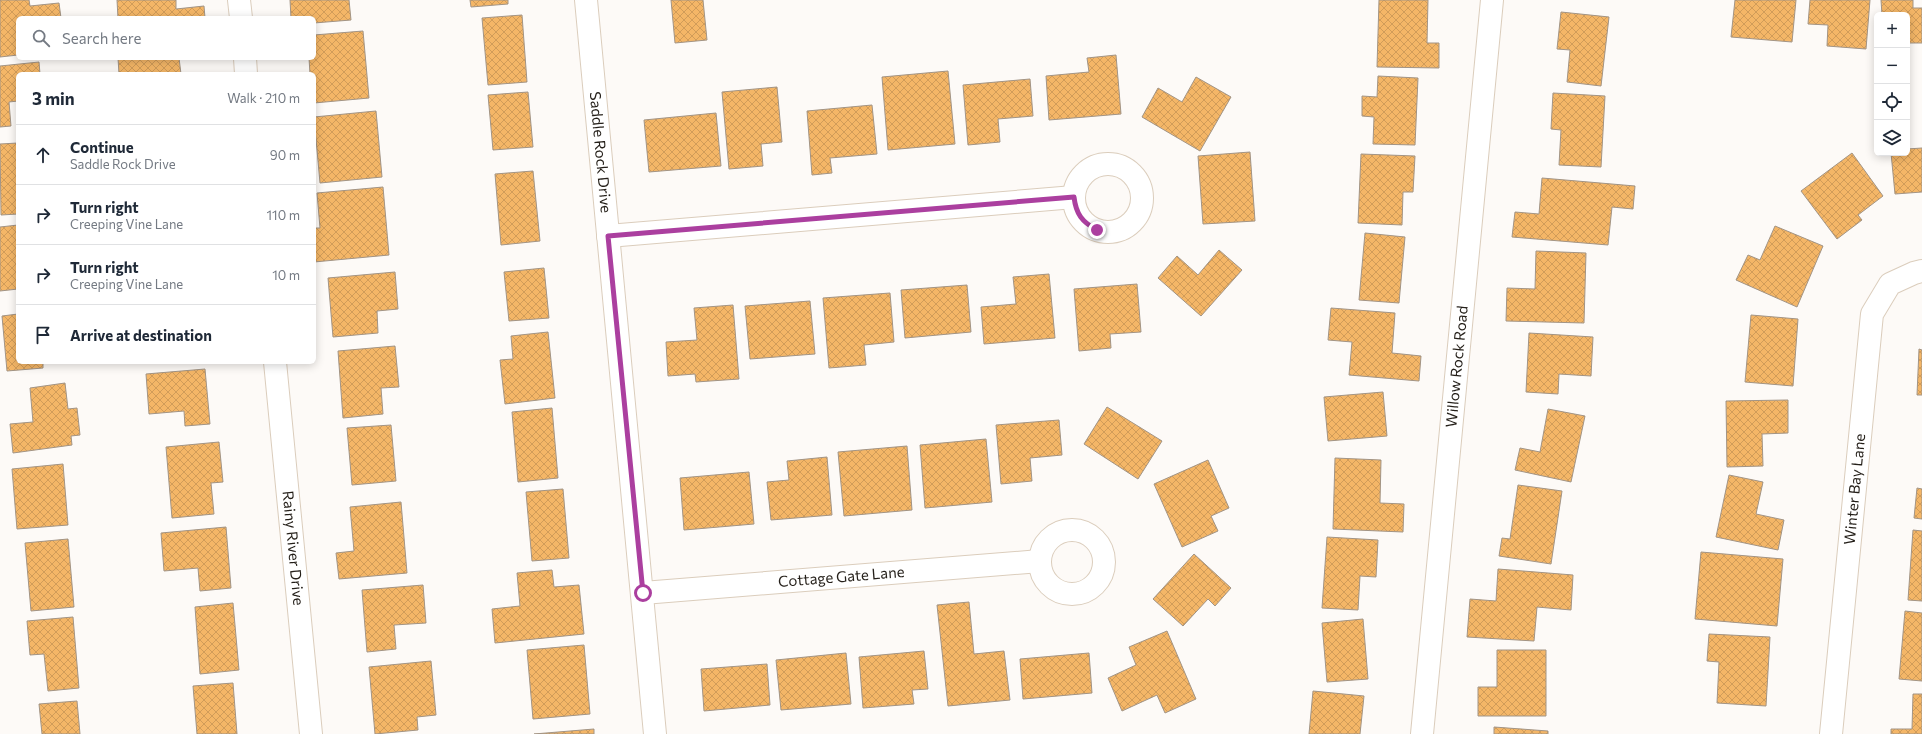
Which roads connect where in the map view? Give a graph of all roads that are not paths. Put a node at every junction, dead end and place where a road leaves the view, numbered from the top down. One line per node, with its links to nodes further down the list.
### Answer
1 (239, 0): 4 (street)
2 (586, 0): 8 (street, Saddle Rock Drive)
3 (1492, 0): 15 (street, Willow Rock Road)
4 (241, 16)
5 (245, 60): 6 (street)
6 (246, 72)
7 (1074, 197): 8 (street)
8 (608, 236): 12 (street, Saddle Rock Drive)
9 (1922, 271): 16 (street, Winter Bay Lane)
10 (274, 364): 13 (street, Rainy River Drive)
11 (1040, 561): 12 (street, Cottage Gate Lane)
12 (643, 593): 14 (street, Saddle Rock Drive)
13 (311, 734)
14 (656, 734)
15 (1422, 734)
16 (1831, 734)

